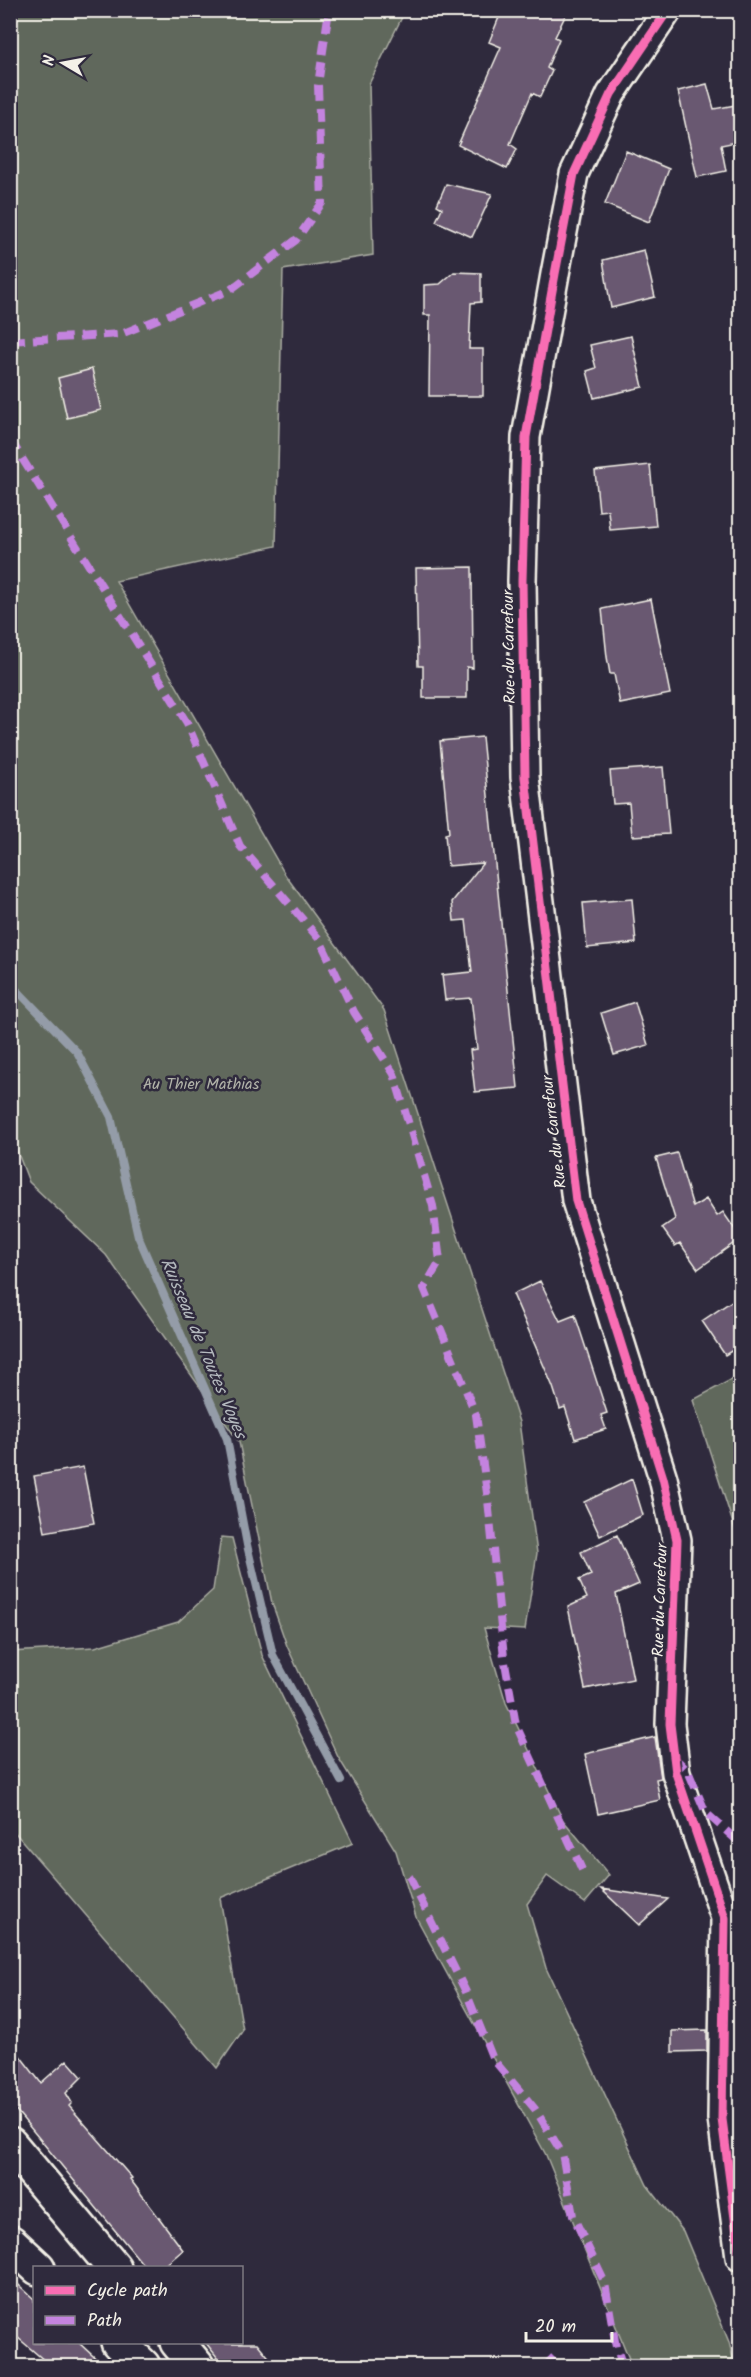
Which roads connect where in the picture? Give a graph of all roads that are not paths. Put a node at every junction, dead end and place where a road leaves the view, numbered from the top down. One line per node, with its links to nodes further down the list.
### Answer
1 (668, 10): 4 (street, Rue du Carrefour)
2 (10, 2144): 6 (street)
3 (10, 2242): 5 (street)
4 (741, 2257)
5 (36, 2266)
6 (112, 2266)
7 (119, 2344): 9 (street)
8 (178, 2344): 10 (street)
9 (143, 2367)
10 (197, 2367)

